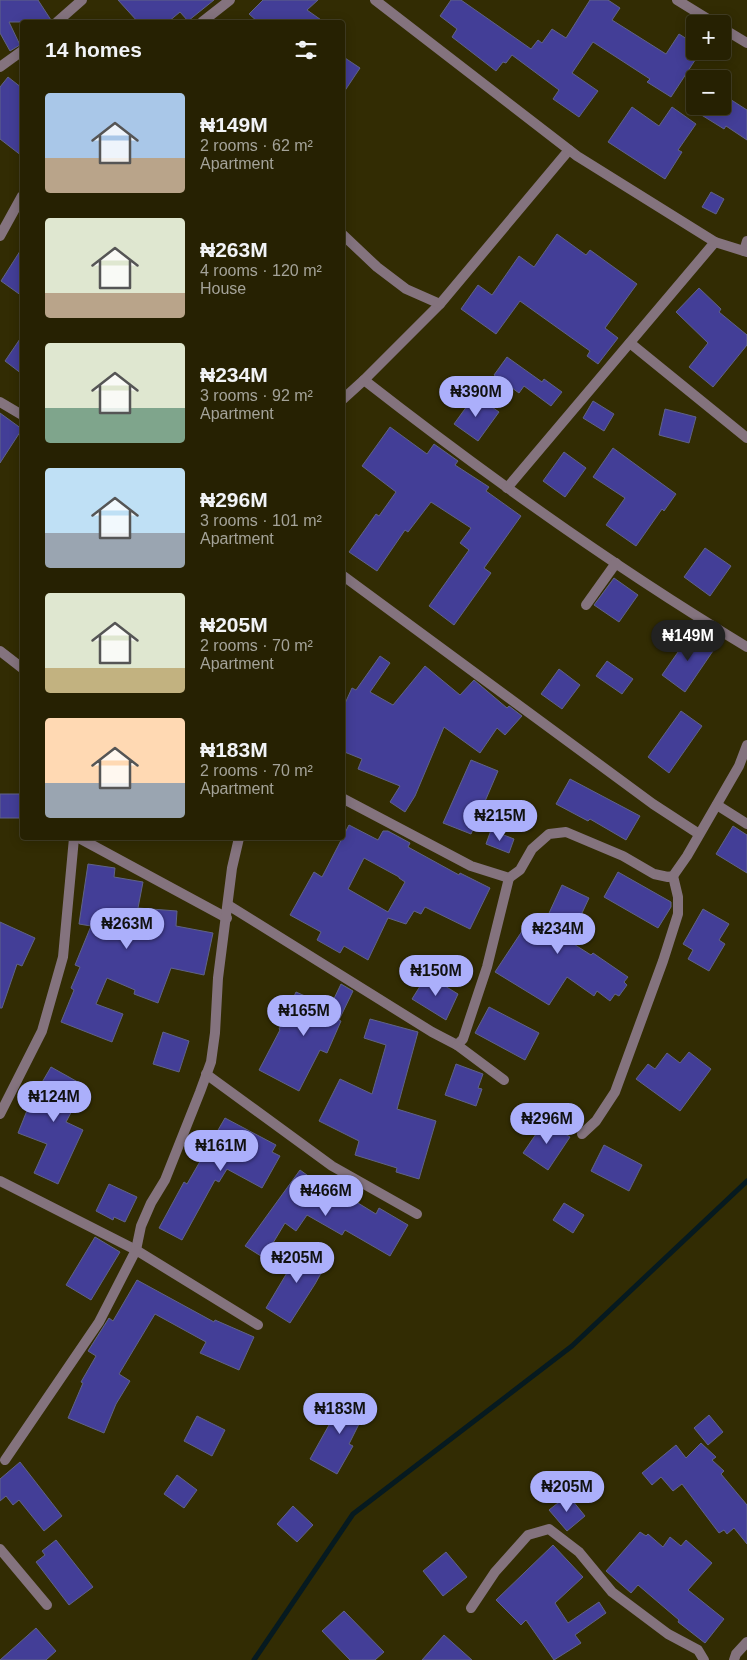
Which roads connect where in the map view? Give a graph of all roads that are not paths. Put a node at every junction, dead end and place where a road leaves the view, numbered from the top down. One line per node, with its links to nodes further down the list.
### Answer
1 (82, 0): 6 (street)
2 (230, 0): 7 (street)
3 (375, 0): 12 (street)
4 (677, 0): 5 (street)
5 (701, 15)
6 (59, 20)
7 (205, 20)
8 (731, 33): 9 (street)
9 (747, 43)
10 (20, 52): 11 (street)
11 (0, 67)
12 (569, 150): 16 (street); 18 (street)
13 (20, 200): 14 (street)
14 (0, 236)
15 (345, 237): 18 (street)
16 (715, 242): 17 (street); 19 (street)
17 (746, 248)
18 (440, 304): 20 (street)
19 (630, 343): 24 (street); 25 (street)
20 (364, 380): 21 (street); 25 (street)
21 (345, 397)
22 (0, 402): 23 (street)
23 (20, 412)
24 (747, 438)
25 (507, 488): 26 (street)
26 (616, 563): 28 (street); 29 (street)
27 (345, 577): 36 (street)
28 (586, 605)
29 (747, 647)
30 (0, 651): 31 (street)
31 (20, 666)
32 (747, 745): 34 (street)
33 (345, 800): 41 (street)
34 (717, 805): 35 (street); 36 (street)
35 (747, 824)
36 (699, 834): 40 (street)
37 (74, 840): 47 (street)
38 (84, 840): 43 (street)
39 (238, 840): 42 (street)
40 (673, 876): 41 (street); 48 (street)
41 (509, 878): 44 (street)
42 (228, 905): 43 (street); 44 (street)
43 (227, 918): 45 (street)
44 (457, 1045): 46 (street)
45 (206, 1074): 50 (street); 51 (street)
46 (504, 1080)
47 (0, 1114)
48 (582, 1134)
49 (0, 1181): 51 (street)
50 (417, 1214)
51 (136, 1250): 52 (street); 53 (street)
52 (258, 1325)
53 (2, 1460)
54 (0, 1549): 55 (street)
55 (47, 1605)
56 (470, 1608): 58 (street)
57 (747, 1642): 59 (street)
58 (704, 1660)
59 (734, 1660)

